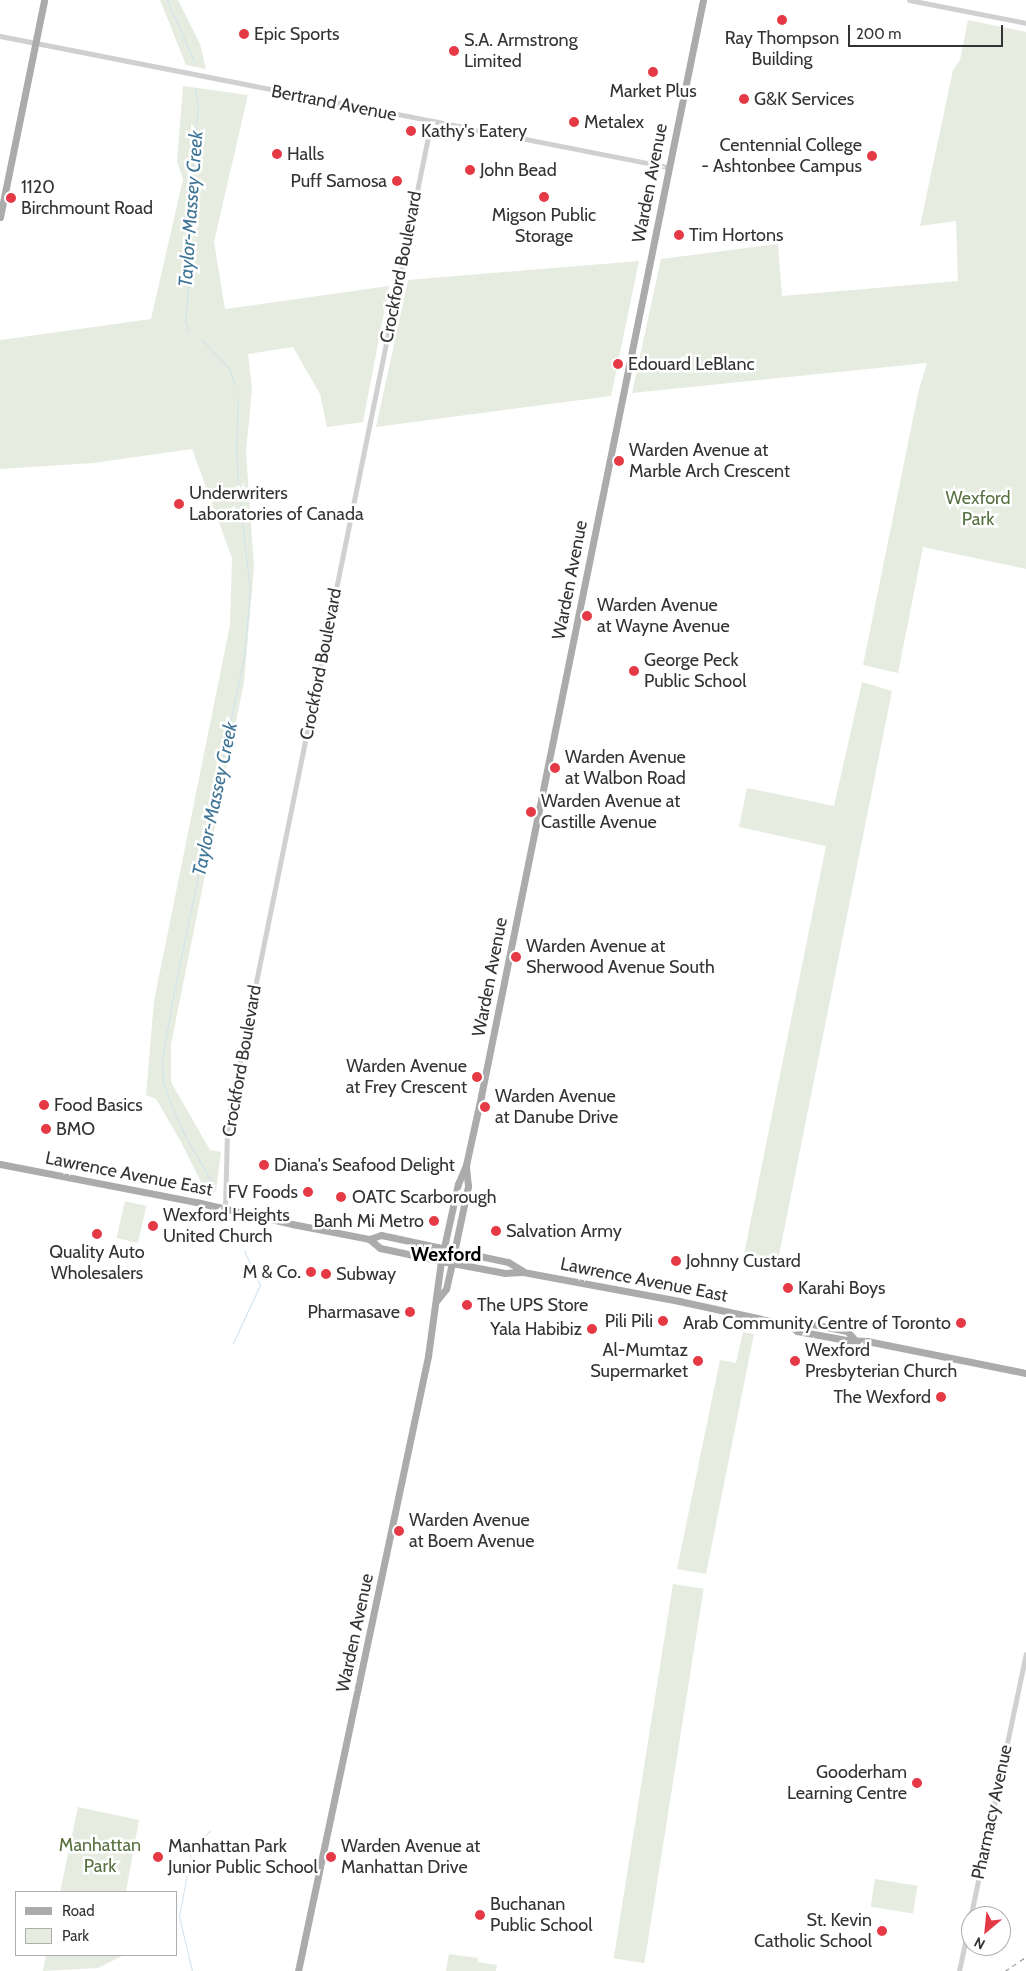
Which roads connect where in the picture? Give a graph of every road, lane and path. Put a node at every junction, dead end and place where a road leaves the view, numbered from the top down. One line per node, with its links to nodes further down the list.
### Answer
1 (44, 0): 7 (main road)
2 (703, 0): 9 (main road, Warden Avenue)
3 (908, 0): 4 (street)
4 (924, 1): 5 (street)
5 (1026, 23)
6 (0, 36): 7 (street, Bertrand Avenue)
7 (36, 42): 8 (street, Bertrand Avenue); 10 (main road)
8 (431, 122): 9 (street, Bertrand Avenue); 13 (street, Crockford Boulevard)
9 (668, 167): 12 (main road, Warden Avenue)
10 (0, 216)
11 (0, 1164): 13 (main road, Lawrence Avenue East)
12 (466, 1165): 15 (main road, Warden Avenue); 16 (main road, Warden Avenue)
13 (225, 1209): 14 (main road, Lawrence Avenue East)
14 (369, 1239): 15 (main road, Lawrence Avenue East); 17 (main road, Lawrence Avenue East)
15 (444, 1248): 16 (main road, Lawrence Avenue East); 17 (main road, Warden Avenue)
16 (454, 1250): 18 (main road, Warden Avenue); 19 (main road, Lawrence Avenue East)
17 (441, 1260): 18 (main road, Lawrence Avenue East); 20 (main road, Warden Avenue)
18 (452, 1262): 19 (main road, Lawrence Avenue East); 20 (main road, Warden Avenue)
19 (523, 1272): 21 (main road, Lawrence Avenue East)
20 (437, 1301): 23 (main road, Warden Avenue)
21 (1026, 1373)
22 (1026, 1654): 24 (street, Pharmacy Avenue)
23 (298, 1971)
24 (959, 1971)

